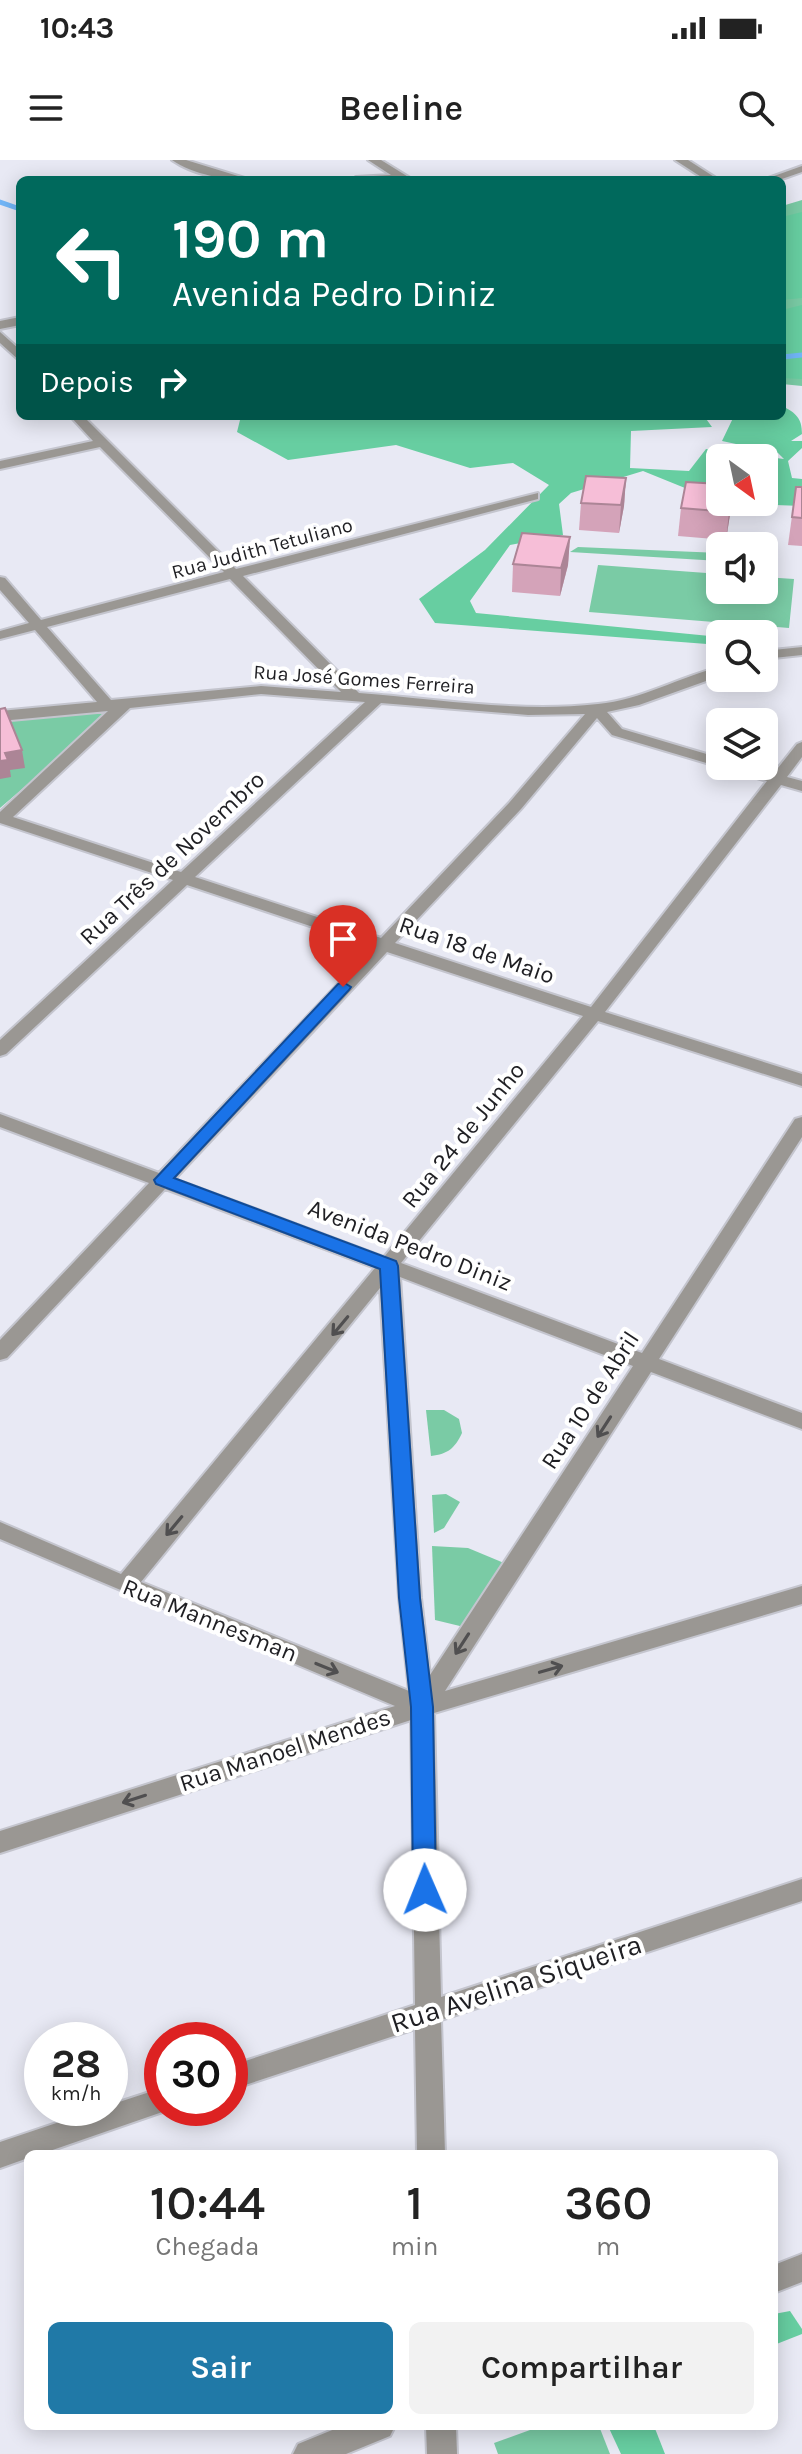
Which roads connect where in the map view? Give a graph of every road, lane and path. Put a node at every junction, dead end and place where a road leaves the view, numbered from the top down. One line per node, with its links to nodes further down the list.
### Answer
1 (177, 160): 5 (street)
2 (373, 160): 6 (street)
3 (680, 160): 7 (street)
4 (802, 169): 8 (street)
5 (228, 176)
6 (403, 176)
7 (707, 176)
8 (780, 176)
9 (0, 336): 10 (street)
10 (16, 353)
11 (80, 420): 12 (street)
12 (101, 443): 13 (street); 15 (street)
13 (0, 465)
14 (533, 496): 15 (street, Rua Judith Tetuliano)
15 (236, 576): 17 (street, Rua Judith Tetuliano); 22 (street)
16 (0, 581): 17 (street)
17 (37, 626): 18 (street, Rua Judith Tetuliano); 24 (street)
18 (0, 635)
19 (802, 651): 20 (street)
20 (778, 654)
21 (706, 676): 25 (street, Rua José Gomes Ferreira)
22 (355, 697): 23 (street, Rua José Gomes Ferreira); 24 (street, Rua José Gomes Ferreira)
23 (376, 700): 25 (street, Rua José Gomes Ferreira); 34 (street, Rua Três de Novembro)
24 (117, 705): 26 (street, Rua José Gomes Ferreira); 33 (street)
25 (597, 709): 28 (street); 35 (street)
26 (0, 716)
27 (802, 747): 29 (street, Rua 24 de Junho)
28 (706, 759)
29 (778, 778)
30 (778, 779): 32 (street)
31 (776, 780): 36 (street, Rua 24 de Junho)
32 (802, 786)
33 (1, 818): 34 (street, Rua 18 de Maio)
34 (186, 877): 35 (street, Rua 18 de Maio); 37 (street, Rua Três de Novembro)
35 (383, 944): 36 (street, Rua 18 de Maio); 41 (street)
36 (593, 1016): 38 (street, Rua 18 de Maio); 42 (street, Rua 24 de Junho)
37 (0, 1050)
38 (802, 1080)
39 (0, 1120): 41 (street, Avenida Pedro Diniz)
40 (802, 1123): 44 (street, Rua 10 de Abril)
41 (162, 1180): 42 (street, Avenida Pedro Diniz); 43 (street)
42 (389, 1266): 44 (street, Avenida Pedro Diniz); 47 (street, Rua 24 de Junho, one-way to 47); 49 (street)
43 (0, 1353)
44 (647, 1361): 45 (street, Avenida Pedro Diniz); 49 (street, Rua 10 de Abril, one-way to 49)
45 (802, 1421)
46 (0, 1530): 47 (street, Rua Mannesman)
47 (125, 1585): 49 (street, Rua Mannesman, one-way to 49)
48 (802, 1595): 49 (street, Rua Manoel Mendes, one-way to 48)
49 (422, 1707): 50 (street, Rua Manoel Mendes, one-way to 50); 52 (street)
50 (0, 1842)
51 (802, 1890): 52 (street, Rua Avelina Siqueira)
52 (426, 2012): 53 (street, Rua Avelina Siqueira); 55 (street)
53 (248, 2072)
54 (144, 2106): 56 (street)
55 (431, 2150)
56 (0, 2155)
57 (802, 2268): 58 (street)
58 (778, 2277)
59 (370, 2430): 61 (street)
60 (441, 2430): 62 (street)
61 (308, 2454)
62 (442, 2454)

